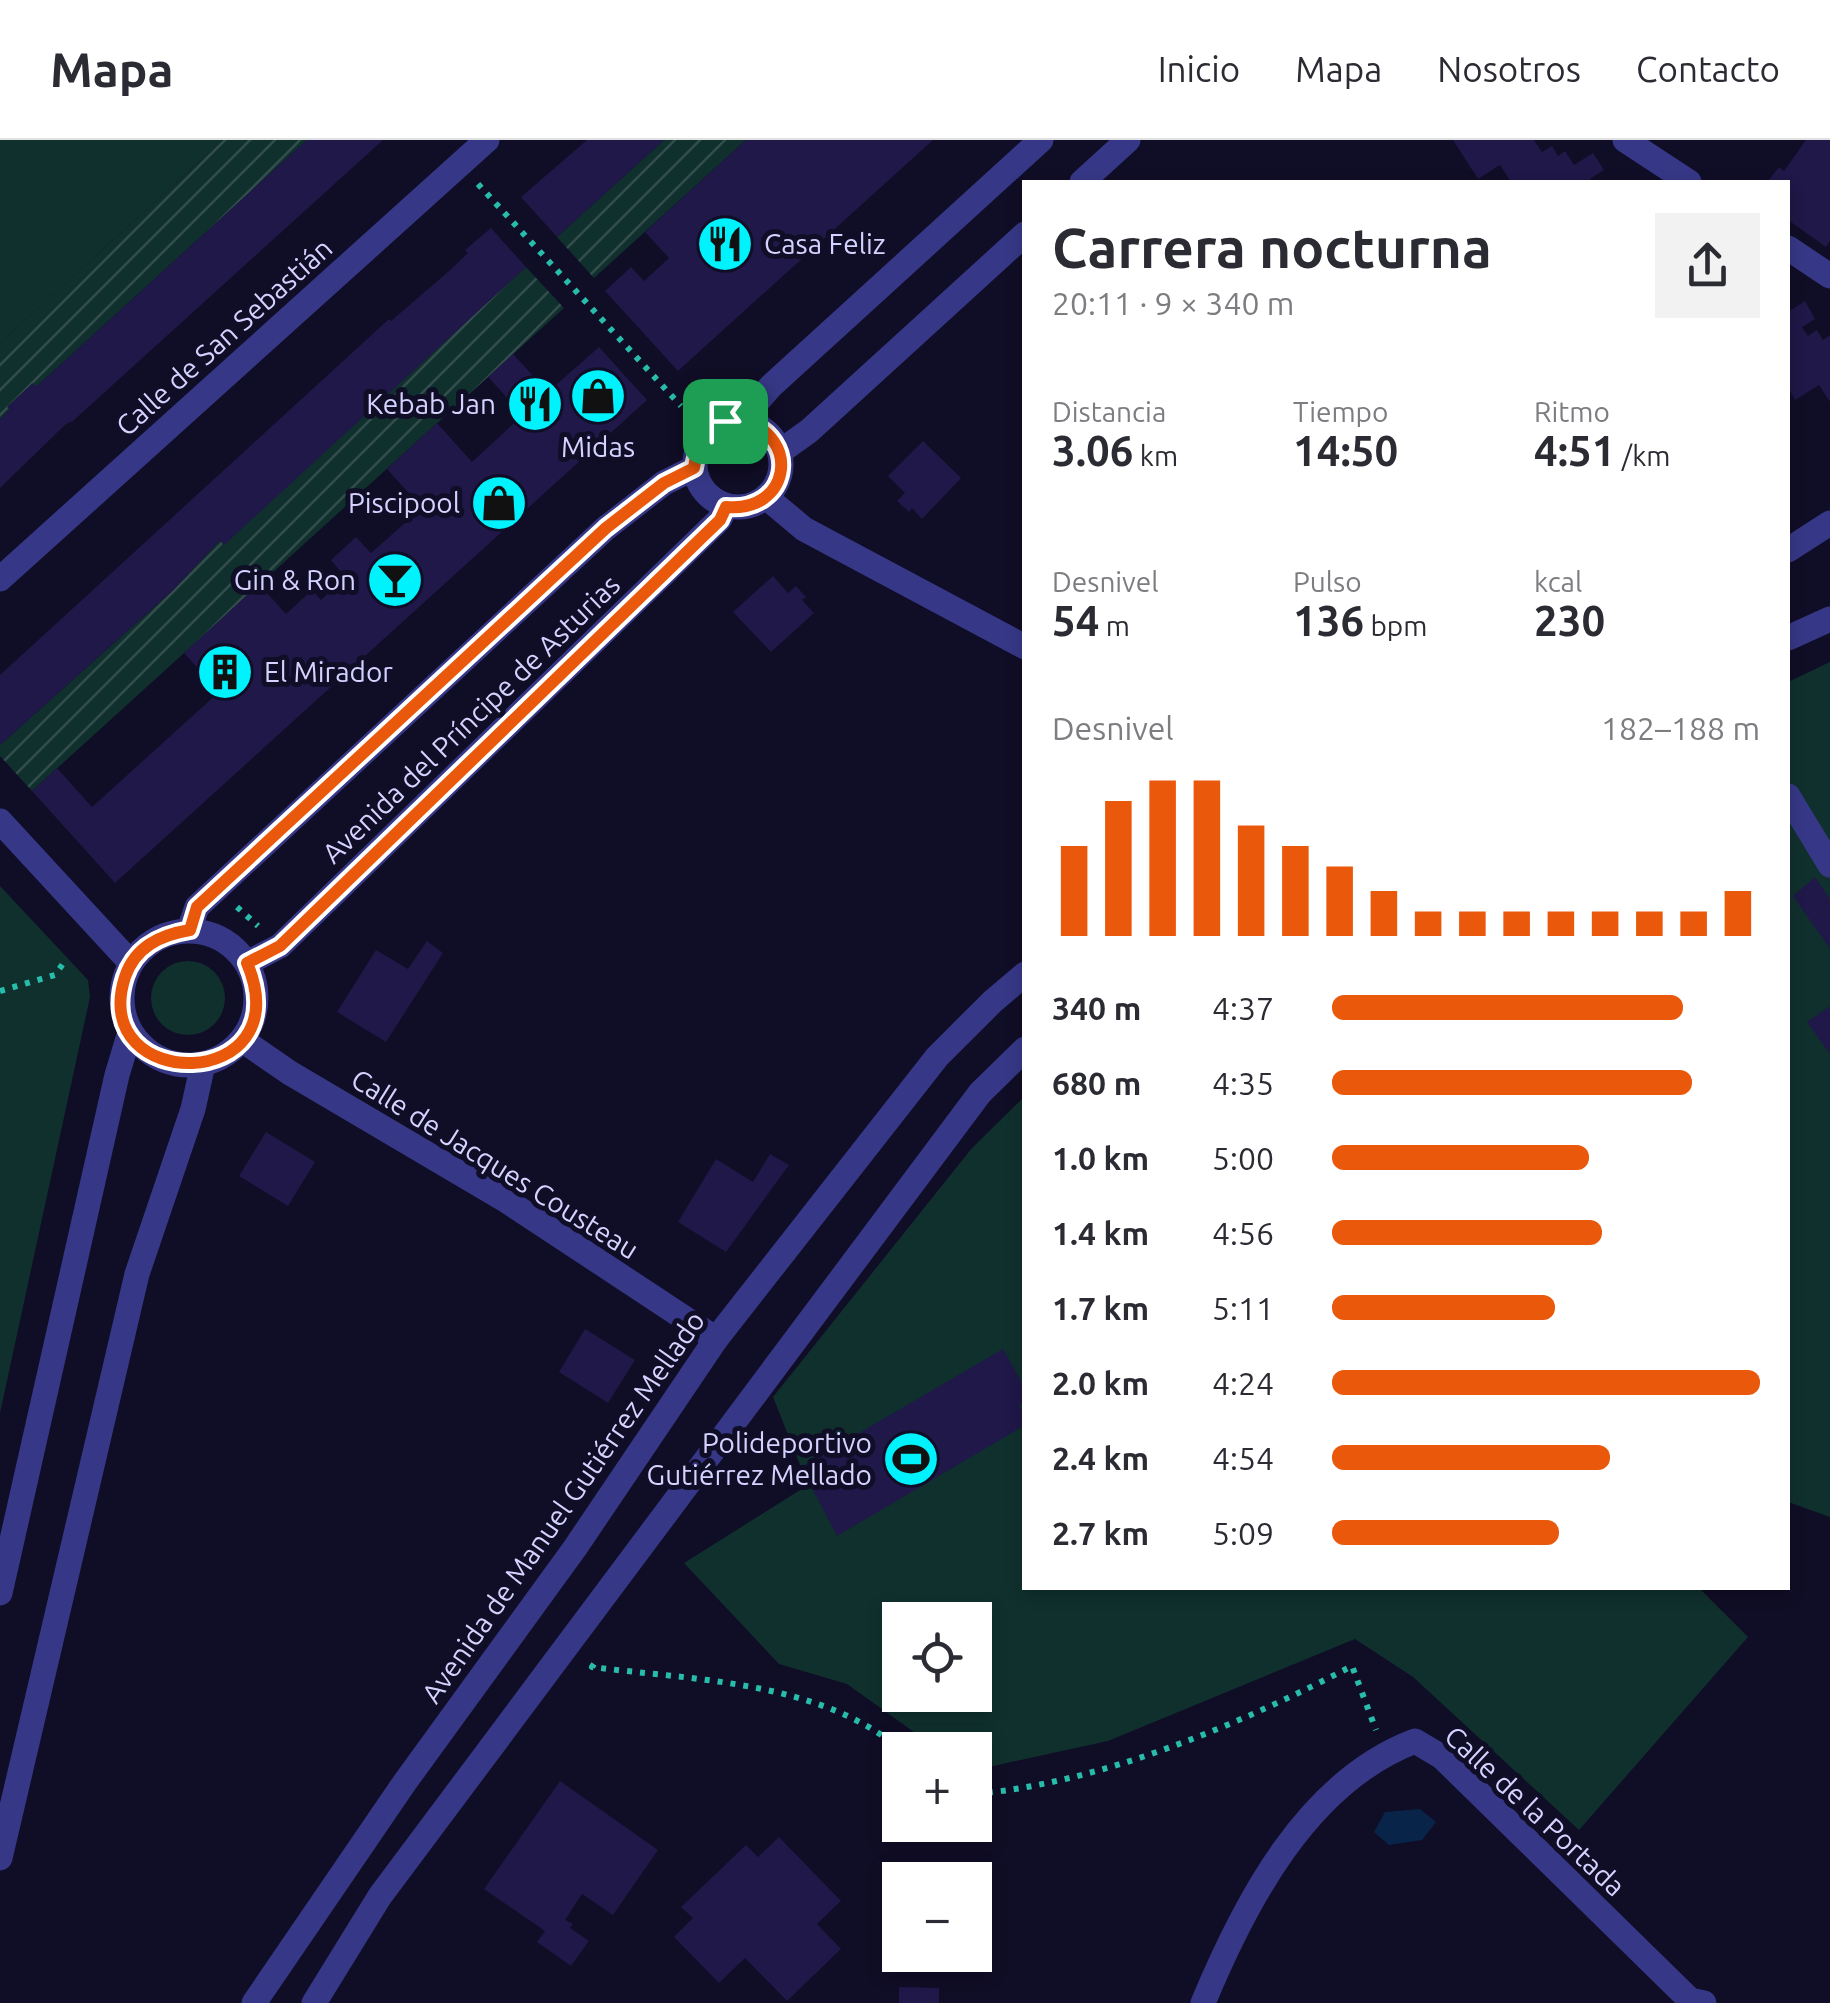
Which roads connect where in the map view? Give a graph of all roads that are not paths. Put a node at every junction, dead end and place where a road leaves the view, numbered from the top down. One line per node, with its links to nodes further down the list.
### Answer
1 (488, 140): 17 (street, Calle de San Sebastián)
2 (1041, 140): 10 (street)
3 (1128, 140): 5 (street)
4 (1625, 140): 6 (street)
5 (1084, 180)
6 (1686, 180)
7 (1022, 237): 11 (street)
8 (1790, 249): 9 (street)
9 (1829, 274)
10 (742, 420): 11 (street); 12 (street)
11 (780, 452): 13 (street)
12 (694, 468): 14 (street); 24 (street, Avenida del Príncipe de Asturias)
13 (766, 498): 14 (street); 20 (street)
14 (726, 507): 26 (street, Avenida del Príncipe de Asturias)
15 (1830, 523): 16 (street)
16 (1790, 549)
17 (0, 579)
18 (1830, 619): 19 (street)
19 (1790, 637)
20 (1022, 644)
21 (1790, 799): 23 (street)
22 (0, 821): 25 (street)
23 (1830, 864)
24 (190, 930): 25 (street); 26 (street)
25 (131, 963): 28 (street)
26 (247, 963): 29 (street)
27 (1022, 977): 32 (street, Avenida de Manuel Gutiérrez Mellado)
28 (130, 1032): 31 (street); 33 (street)
29 (242, 1040): 31 (street); 32 (street, Calle de Jacques Cousteau)
30 (1022, 1052): 37 (street)
31 (204, 1064): 34 (street)
32 (716, 1339): 36 (street, Avenida de Manuel Gutiérrez Mellado)
33 (0, 1592)
34 (0, 1858)
35 (1695, 2002): 38 (street, Calle de la Portada)
36 (254, 2003)
37 (314, 2003)
38 (1202, 2003)

